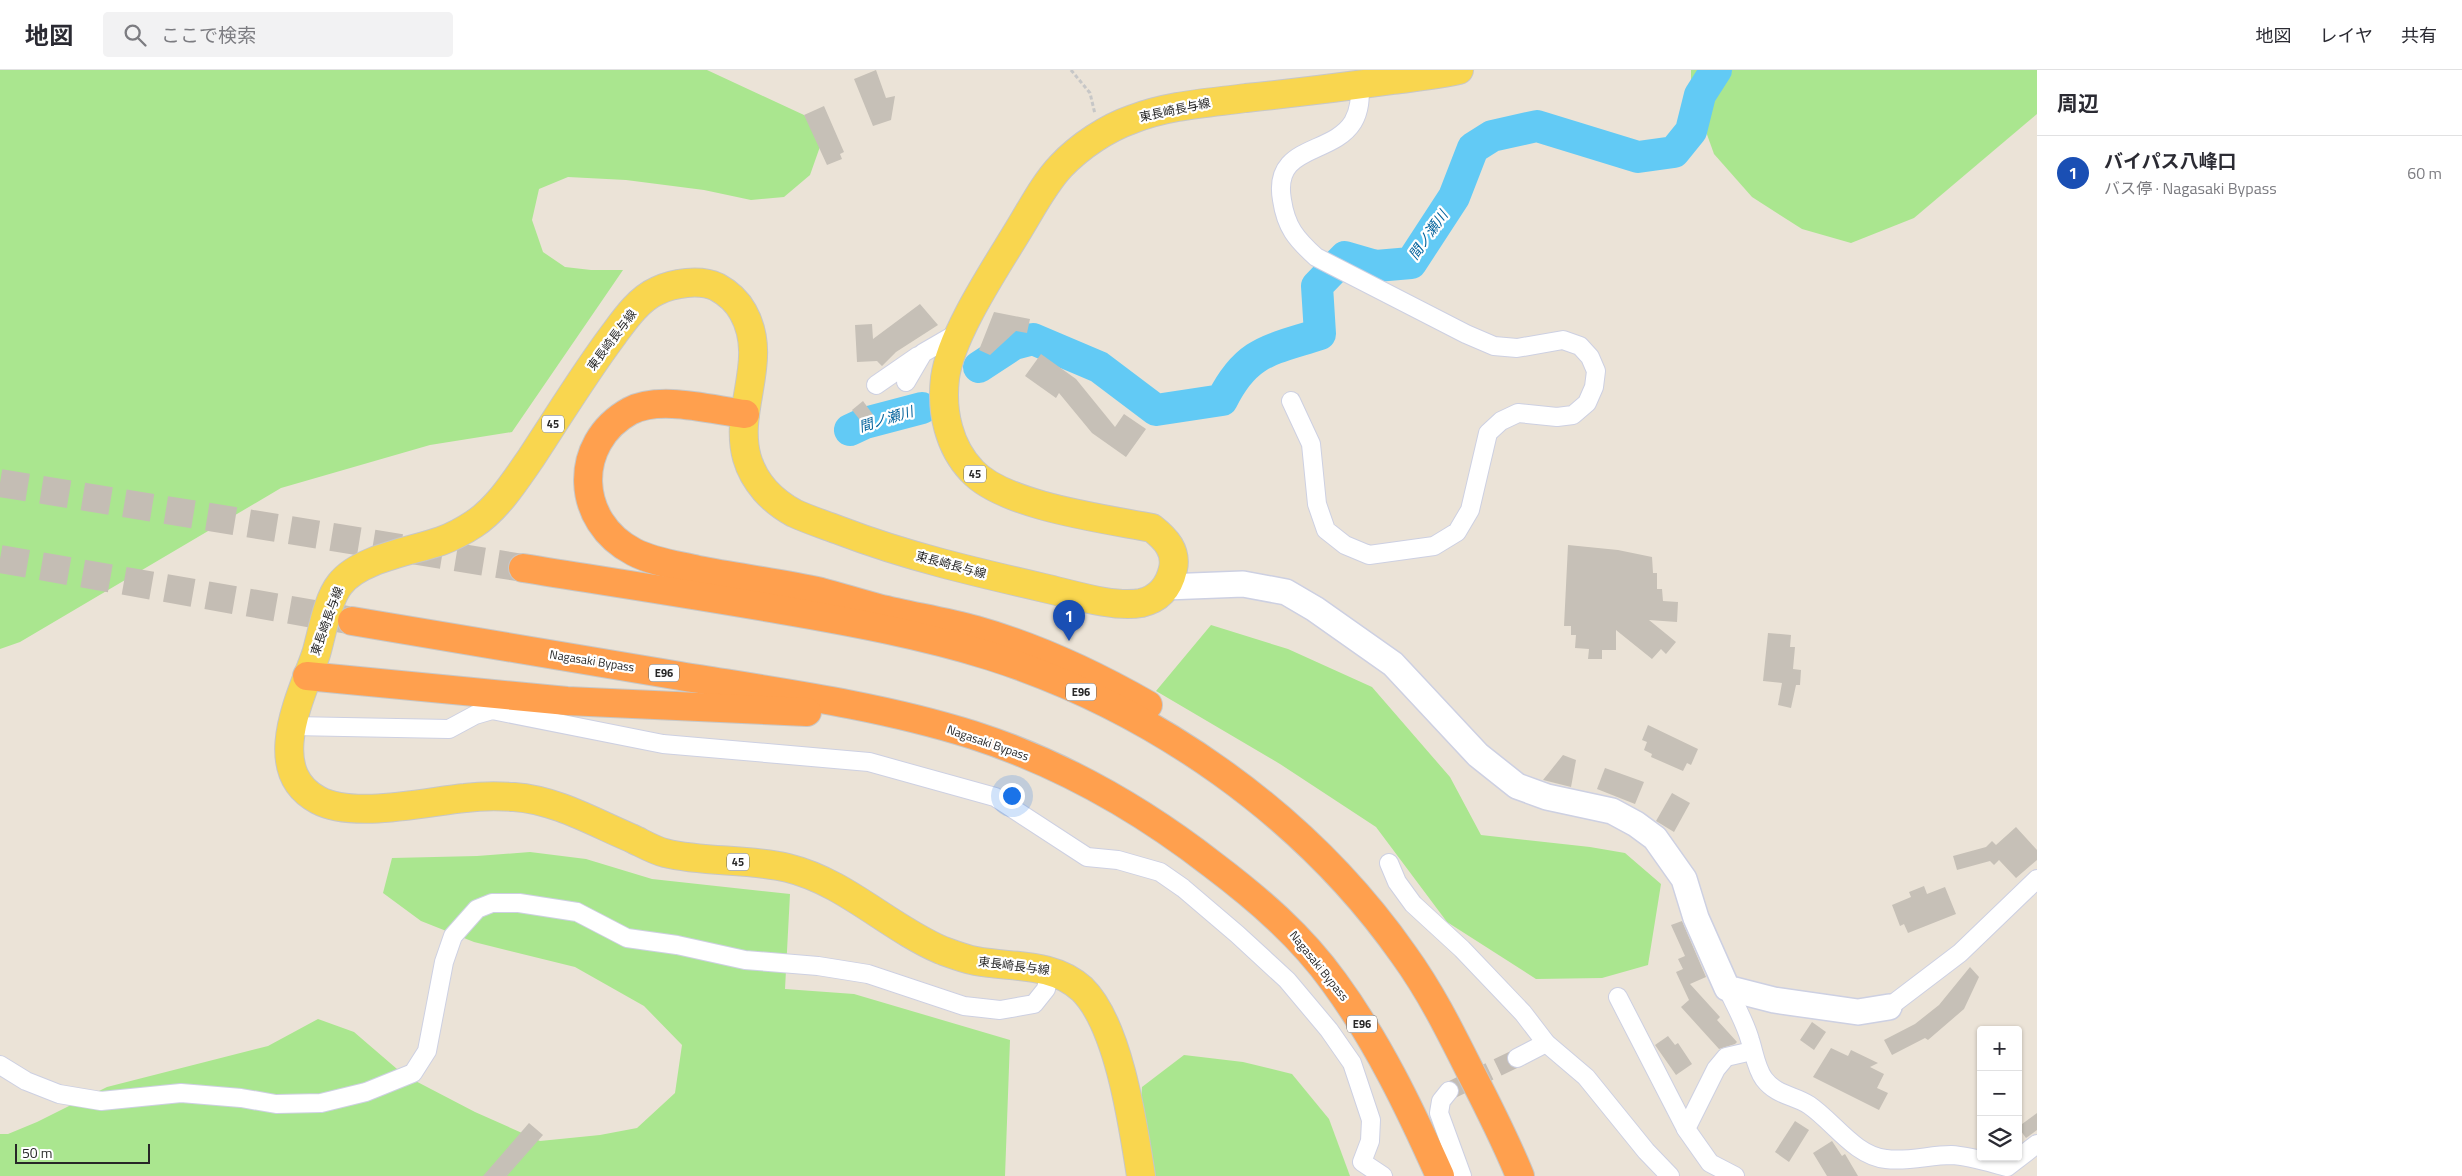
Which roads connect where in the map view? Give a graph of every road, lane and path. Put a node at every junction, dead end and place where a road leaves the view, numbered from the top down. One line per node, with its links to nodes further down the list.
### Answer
1 (1070, 70): 4 (path)
2 (1459, 70): 3 (main road, 東長崎長与線 / 45)
3 (1360, 85): 4 (main road, 東長崎長与線 / 45); 9 (street)
4 (1104, 133): 5 (main road, 東長崎長与線 / 45)
5 (962, 330): 6 (street); 12 (main road, 東長崎長与線 / 45)
6 (923, 353): 7 (street); 8 (street)
7 (906, 382)
8 (876, 385)
9 (1291, 401)
10 (745, 414): 12 (main road, 東長崎長与線 / 45); 14 (highway); 16 (main road, 東長崎長与線 / 45)
11 (523, 568): 13 (highway, E96)
12 (1166, 587): 23 (street)
13 (727, 600): 14 (highway); 21 (highway, E96)
14 (878, 608): 21 (highway)
15 (352, 621): 17 (highway, Nagasaki Bypass / E96)
16 (307, 676): 17 (highway); 18 (main road, 東長崎長与線 / 45)
17 (891, 714): 35 (highway, Nagasaki Bypass / E96)
18 (292, 726): 22 (main road, 東長崎長与線 / 45); 34 (street)
19 (1389, 863): 26 (street)
20 (2037, 879): 25 (street)
21 (1371, 911): 37 (highway, E96)
22 (1050, 970): 29 (street); 33 (main road, 東長崎長与線 / 45)
23 (1727, 988): 25 (street); 27 (street)
24 (1618, 997): 31 (street)
25 (1889, 1007)
26 (1546, 1043): 28 (street); 38 (street)
27 (1752, 1051): 31 (street); 32 (street)
28 (1516, 1058)
29 (0, 1065)
30 (1449, 1091): 36 (street)
31 (1686, 1129): 39 (street)
32 (2037, 1144)
33 (1141, 1176)
34 (1383, 1176)
35 (1440, 1176)
36 (1462, 1176)
37 (1520, 1176)
38 (1670, 1176)
39 (1734, 1176)

